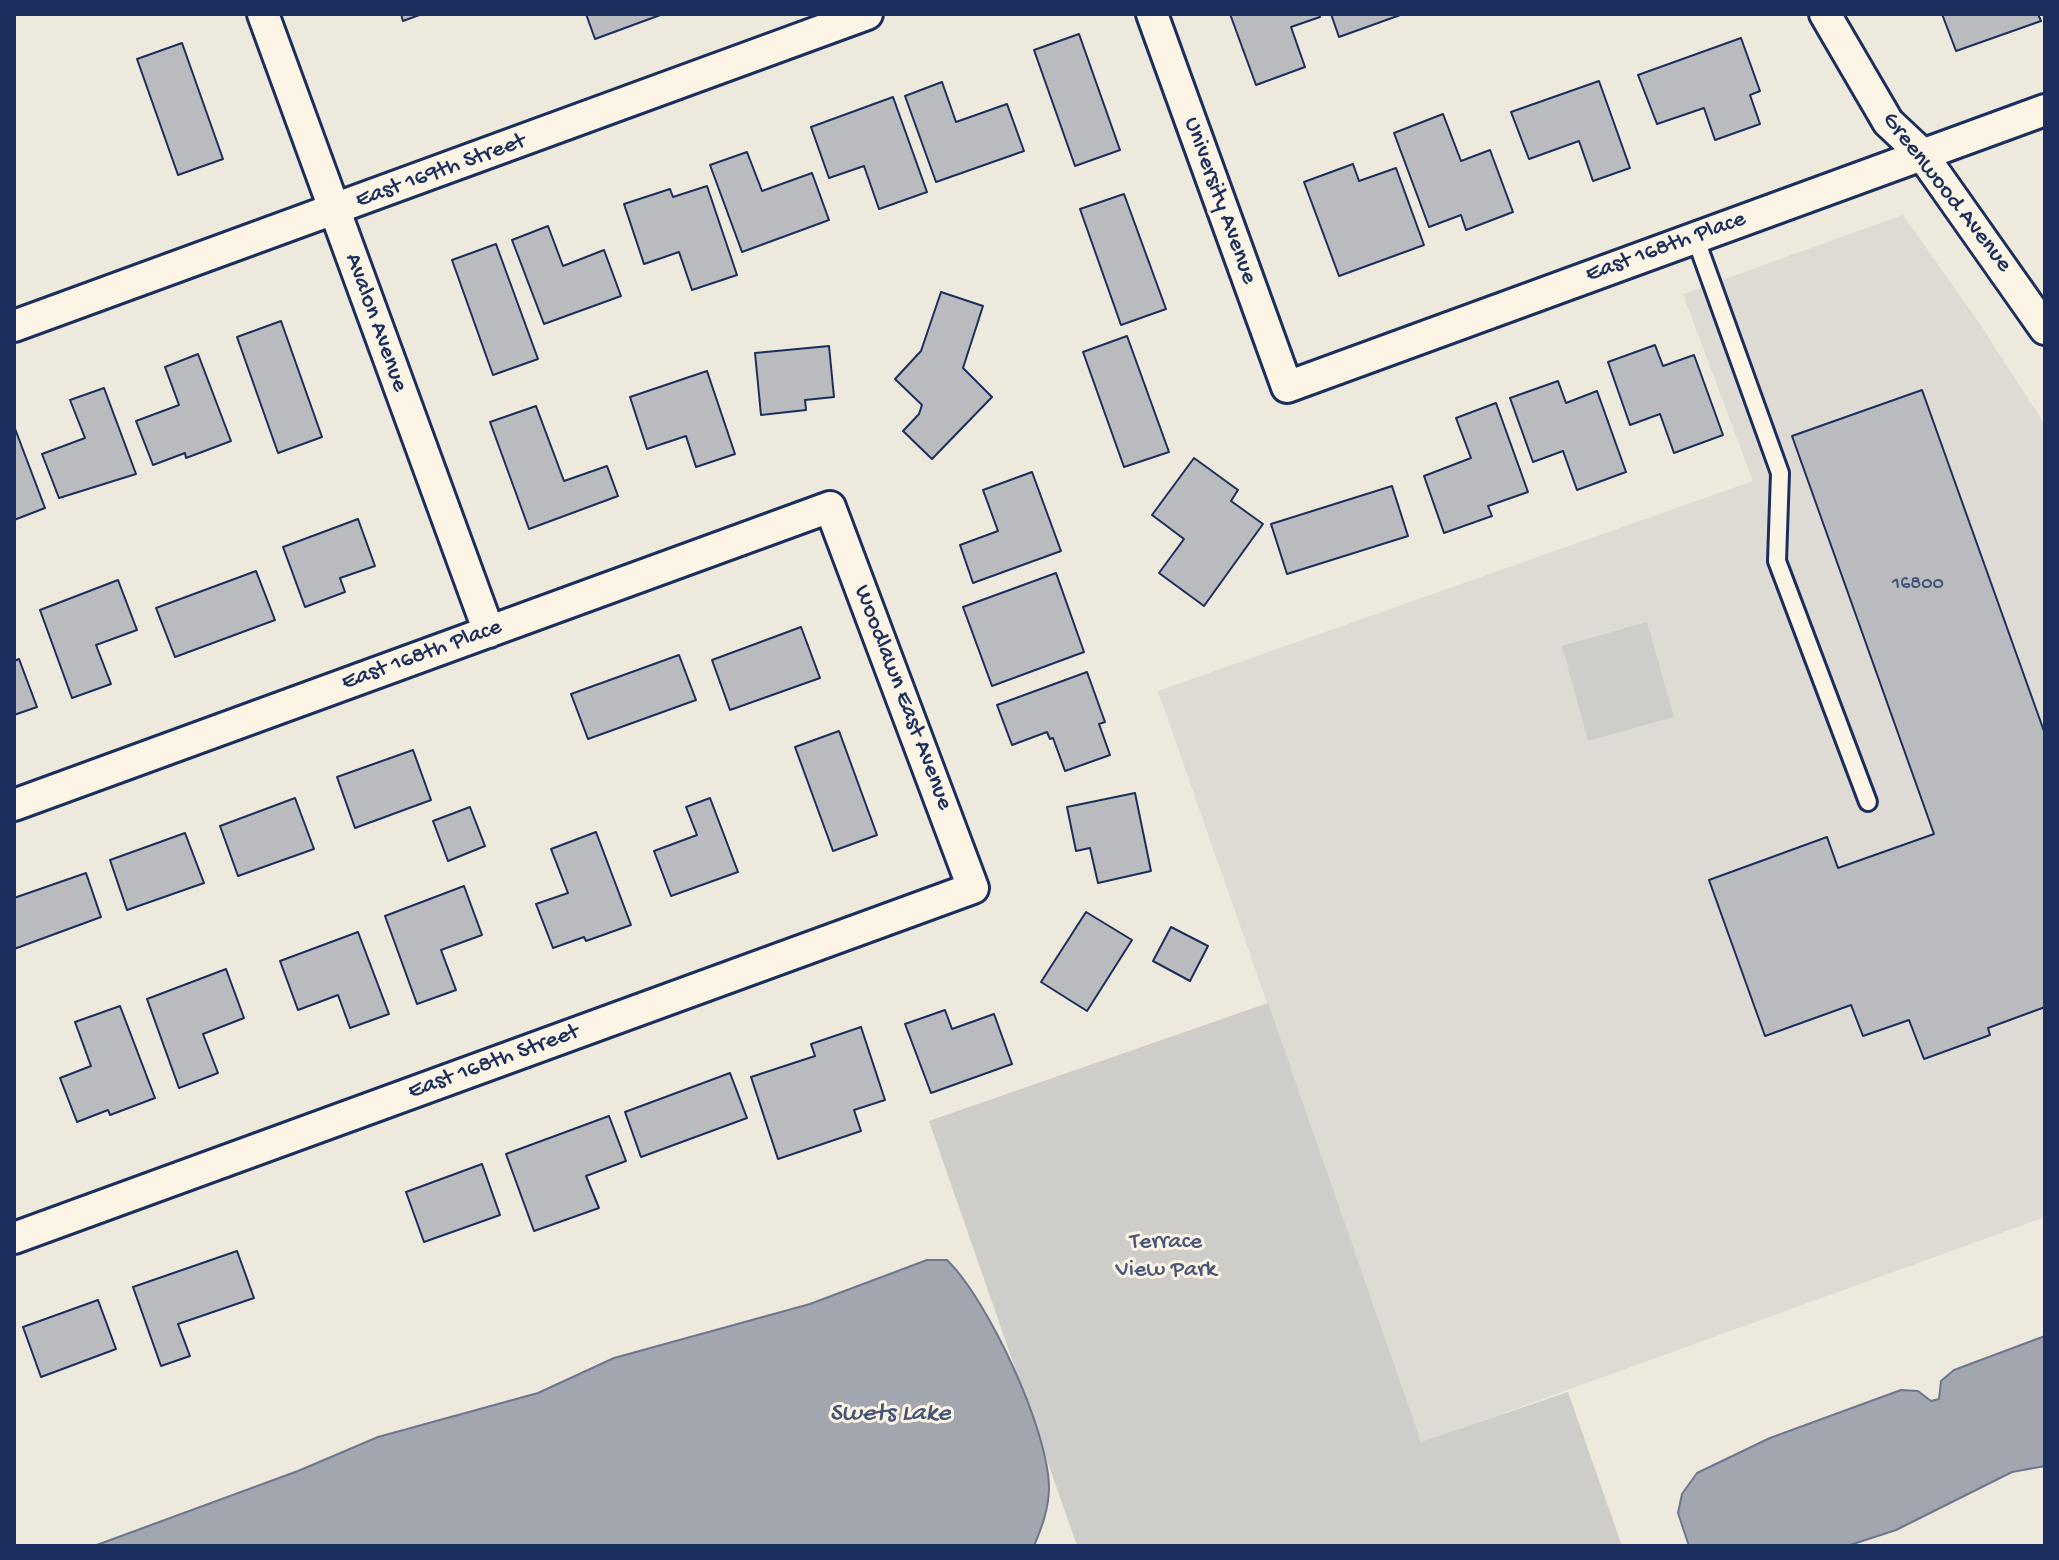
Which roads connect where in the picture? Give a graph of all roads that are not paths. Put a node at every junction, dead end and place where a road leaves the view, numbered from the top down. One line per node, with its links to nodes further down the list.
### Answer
1 (263, 14): 8 (street, Avalon Avenue)
2 (867, 14): 5 (street, East 169th Street)
3 (1152, 14): 12 (street, University Avenue)
4 (1825, 14): 7 (street, Greenwood Avenue)
5 (797, 26): 8 (street, East 169th Street)
6 (2045, 110): 7 (street, East 168th Place)
7 (1921, 153): 9 (street, East 168th Place); 11 (street, Greenwood Avenue)
8 (334, 211): 10 (street, East 169th Street); 14 (street, Avalon Avenue)
9 (1695, 237): 12 (street, East 168th Place); 15 (lane)
10 (14, 326)
11 (2045, 329)
12 (1287, 387)
13 (830, 507): 14 (street, East 168th Place); 17 (street, Woodlawn East Avenue)
14 (489, 632): 16 (street, East 168th Place)
15 (1868, 802)
16 (14, 805)
17 (973, 888): 18 (street, East 168th Street)
18 (14, 1238)

